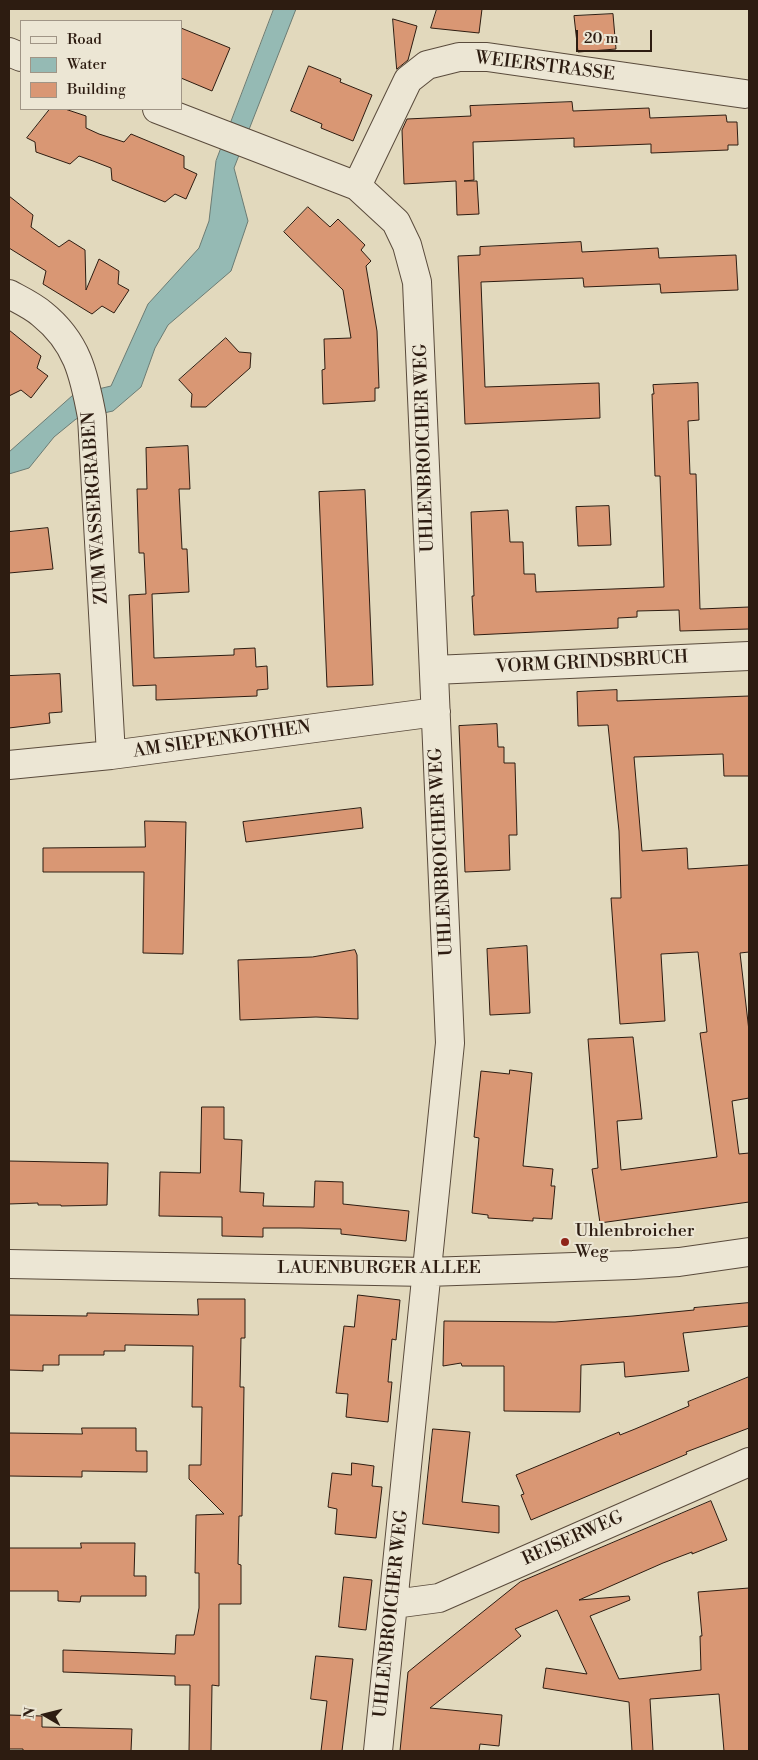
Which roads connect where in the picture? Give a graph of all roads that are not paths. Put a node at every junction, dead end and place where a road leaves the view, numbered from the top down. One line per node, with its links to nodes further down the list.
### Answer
1 (745, 94): 3 (street, WEIERSTRASSE)
2 (160, 110): 3 (street, UHLENBROICHER WEG)
3 (357, 186): 6 (street, UHLENBROICHER WEG)
4 (9, 294): 8 (street, ZUM WASSERGRABEN)
5 (749, 656): 6 (street, VORM GRINDSBRUCH)
6 (434, 670): 7 (street, UHLENBROICHER WEG)
7 (436, 712): 8 (street, AM SIEPENKOTHEN); 12 (street, UHLENBROICHER WEG)
8 (111, 755): 9 (street, AM SIEPENKOTHEN)
9 (9, 765)
10 (749, 1252): 12 (street, LAUENBURGER ALLEE)
11 (9, 1264): 12 (street, LAUENBURGER ALLEE)
12 (427, 1272): 14 (street, UHLENBROICHER WEG)
13 (749, 1462): 14 (street, REISERWEG)
14 (394, 1604): 15 (street, UHLENBROICHER WEG)
15 (378, 1751)

